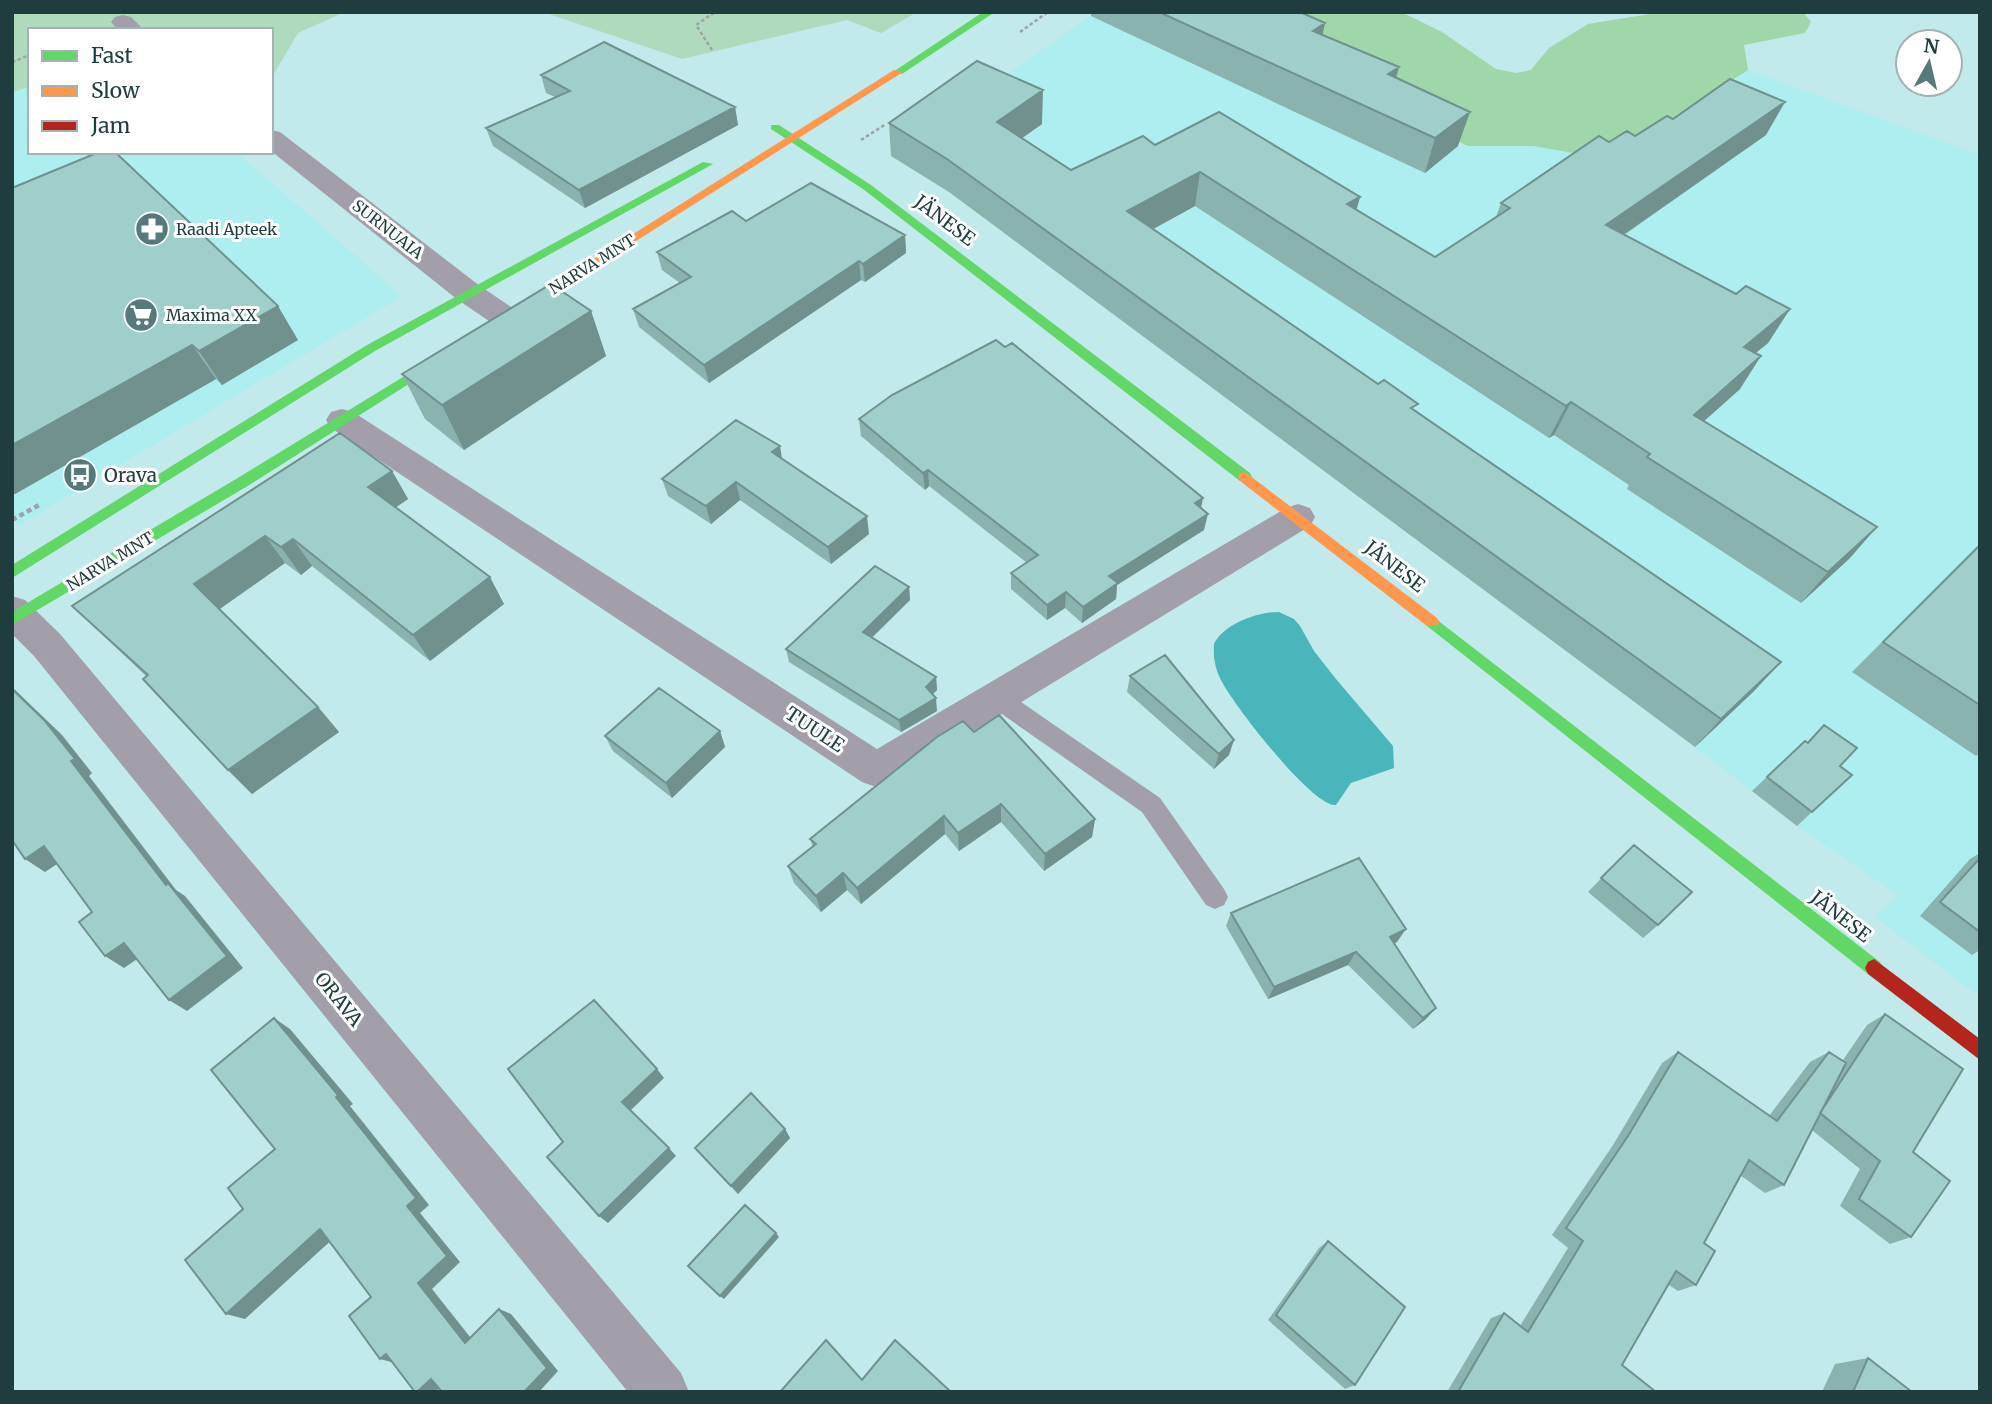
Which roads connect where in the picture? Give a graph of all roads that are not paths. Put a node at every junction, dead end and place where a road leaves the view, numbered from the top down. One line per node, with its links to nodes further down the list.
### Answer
1 (990, 12): 3 (main road, NARVA MNT)
2 (775, 127): 3 (main road, JÄNESE)
3 (795, 139): 7 (main road, NARVA MNT); 10 (main road, JÄNESE)
4 (273, 140): 6 (street, SURNUAIA)
5 (716, 159): 6 (main road, NARVA MNT)
6 (469, 293): 7 (street, SURNUAIA); 11 (main road, NARVA MNT)
7 (500, 321)
8 (463, 345): 9 (main road, NARVA MNT)
9 (342, 420): 12 (main road, NARVA MNT); 13 (street, TUULE)
10 (1298, 517): 13 (street, TUULE); 15 (main road, JÄNESE)
11 (12, 572)
12 (14, 615): 16 (street, ORAVA)
13 (997, 698): 14 (lane)
14 (1215, 897)
15 (1980, 1051)
16 (663, 1392)

